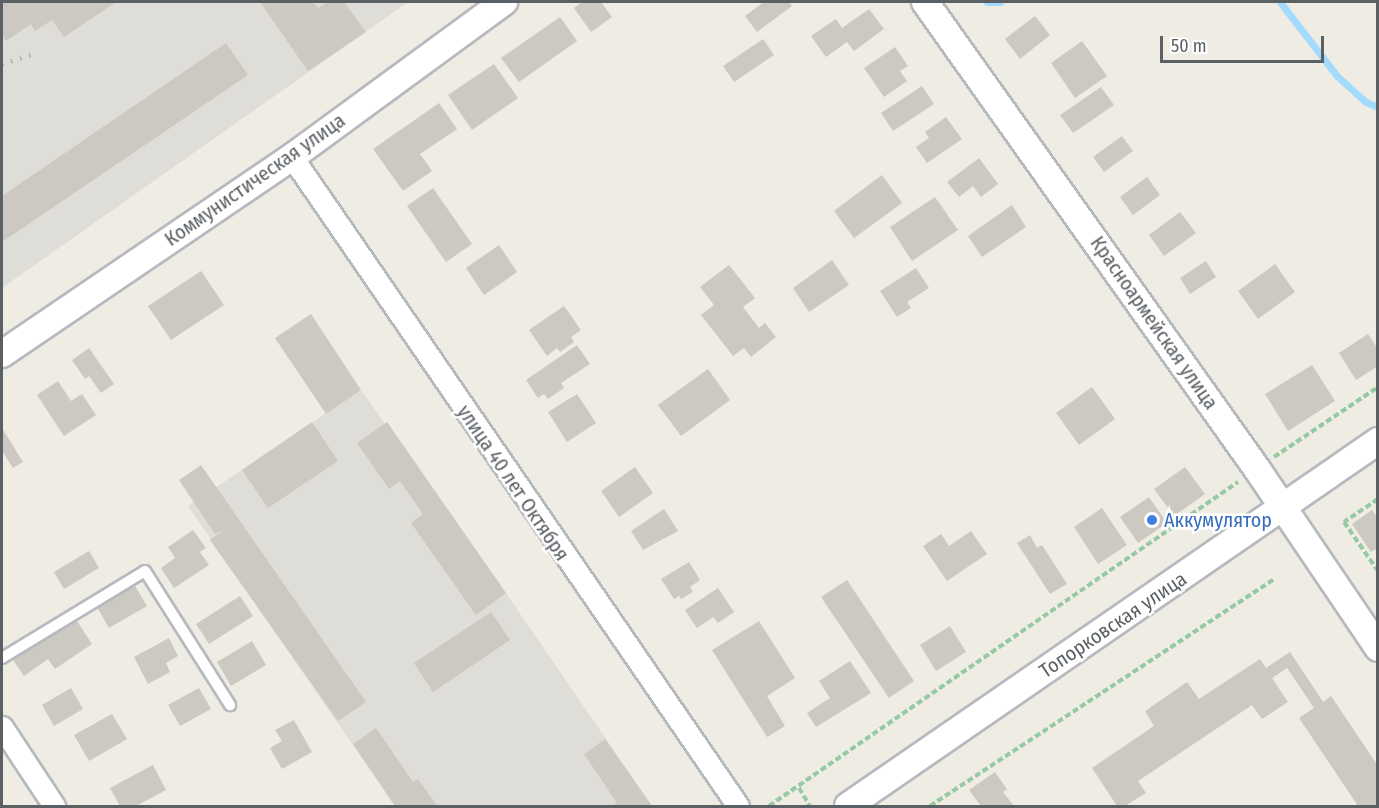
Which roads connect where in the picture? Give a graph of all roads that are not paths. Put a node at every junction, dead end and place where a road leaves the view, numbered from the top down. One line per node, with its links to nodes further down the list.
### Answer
1 (504, 2): 3 (street, Коммунистическая улица)
2 (925, 2): 6 (street, Красноармейская улица)
3 (292, 157): 4 (street, Коммунистическая улица); 12 (street, улица 40 лет Октября)
4 (2, 354)
5 (1377, 441): 6 (street, Топорковская улица)
6 (1282, 508): 7 (street, Красноармейская улица); 13 (street, Топорковская улица)
7 (1377, 648)
8 (2, 658): 9 (lane)
9 (230, 705)
10 (2, 727): 11 (street)
11 (54, 807)
12 (738, 807)
13 (848, 807)

